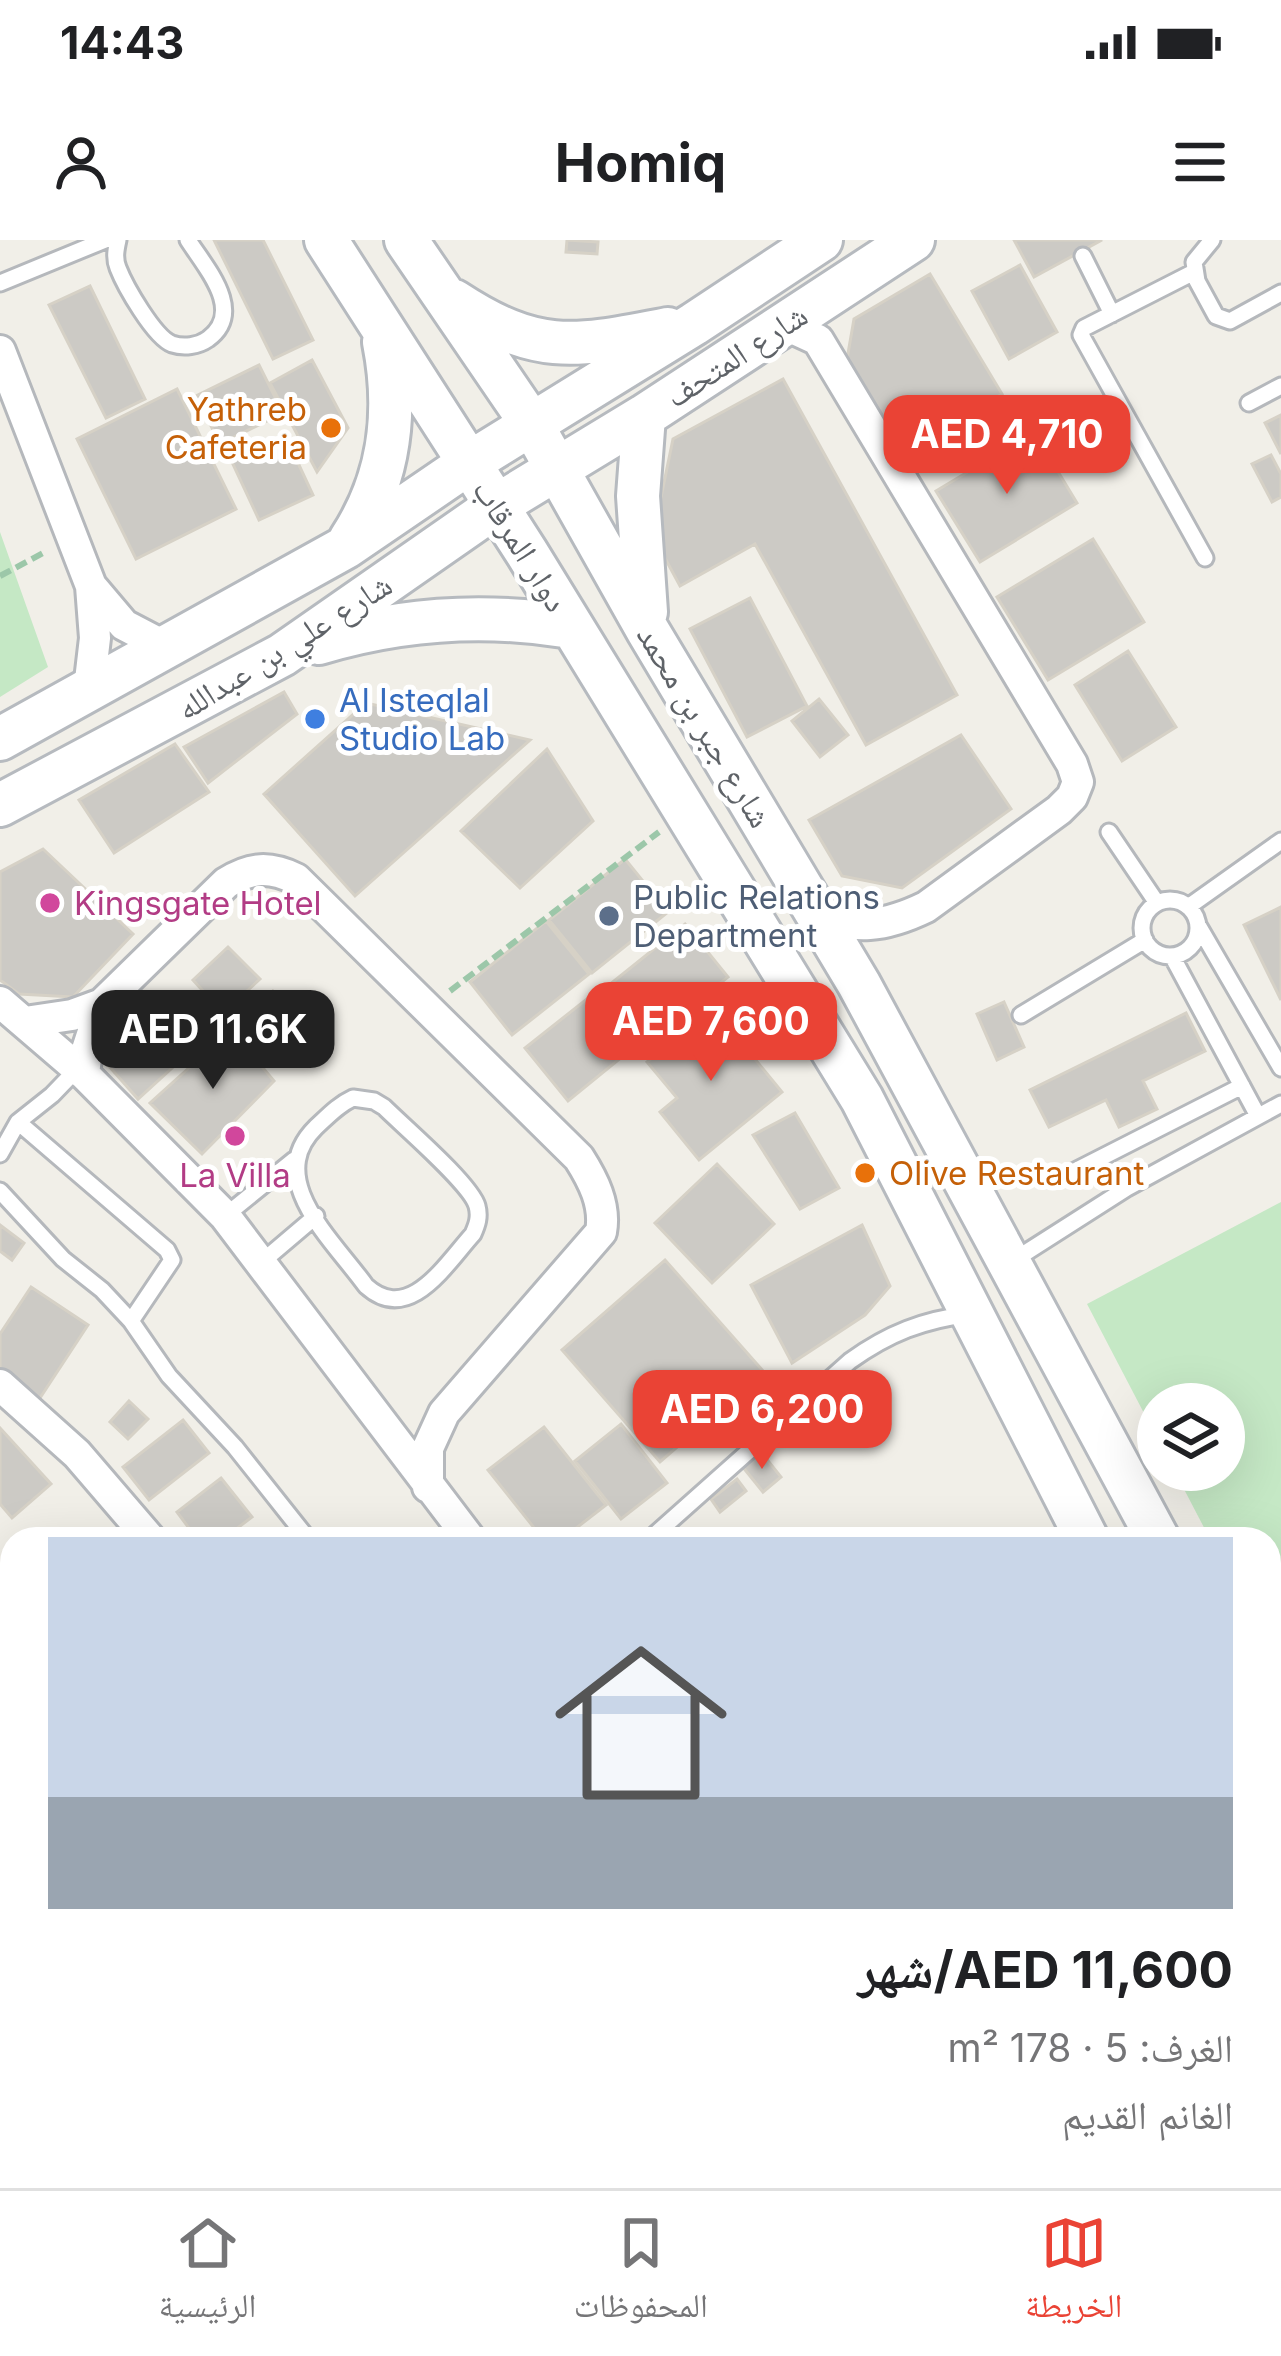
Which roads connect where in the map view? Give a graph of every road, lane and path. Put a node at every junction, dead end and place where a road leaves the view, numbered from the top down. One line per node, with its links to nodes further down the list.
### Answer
1 (105, 240): 11 (lane)
2 (118, 240): 3 (lane)
3 (188, 240)
4 (326, 240): 15 (street)
5 (821, 240): 16 (street, شارع المتحف)
6 (913, 240): 17 (street, شارع المتحف)
7 (1212, 240): 10 (lane)
8 (408, 241): 13 (street, شارع جبر بن محمد)
9 (1082, 256): 14 (lane)
10 (1194, 272): 12 (lane); 14 (lane)
11 (0, 284)
12 (1281, 293)
13 (443, 294): 16 (street); 22 (street, شارع جبر بن محمد)
14 (1112, 314): 28 (lane)
15 (380, 323): 23 (street); 27 (street)
16 (694, 324): 22 (street, شارع المتحف)
17 (777, 328): 21 (street, شارع المتحف); 42 (street)
18 (0, 351): 26 (street)
19 (1281, 386): 20 (lane)
20 (1249, 404)
21 (644, 416): 24 (street, شارع المتحف); 32 (street)
22 (531, 423): 23 (street, شارع المتحف); 24 (street, شارع جبر بن محمد)
23 (469, 463): 25 (street, دوار المرقاب); 27 (street, شارع علي بن عبدالله)
24 (558, 468): 25 (street, شارع علي بن عبدالله); 32 (street, شارع جبر بن محمد)
25 (496, 506): 31 (street, دوار المرقاب); 34 (street, شارع علي بن عبدالله)
26 (72, 538): 29 (path); 30 (street)
27 (346, 547): 33 (street, شارع علي بن عبدالله)
28 (1204, 558)
29 (0, 576)
30 (91, 586): 33 (street); 35 (street)
31 (572, 627): 34 (street); 38 (street, شارع جبر بن محمد)
32 (648, 631): 42 (street, شارع جبر بن محمد)
33 (168, 648): 35 (street, شارع علي بن عبدالله)
34 (282, 655): 37 (street, شارع علي بن عبدالله)
35 (89, 689): 36 (street, شارع علي بن عبدالله)
36 (0, 739)
37 (0, 805)
38 (686, 812): 49 (path); 66 (street, شارع جبر بن محمد)
39 (1109, 832): 41 (lane)
40 (1281, 841): 43 (lane)
41 (1157, 903): 43 (lane); 45 (lane)
42 (812, 907): 65 (street, شارع جبر بن محمد)
43 (1188, 907): 44 (lane)
44 (1198, 925): 46 (lane); 52 (lane)
45 (1144, 940): 46 (lane); 50 (lane)
46 (1172, 956): 54 (lane)
47 (0, 1002): 51 (street)
48 (102, 1004): 49 (street); 51 (street); 53 (street)
49 (428, 1008): 69 (street)
50 (1021, 1015)
51 (25, 1022): 53 (street)
52 (1281, 1068)
53 (81, 1071): 57 (lane); 62 (street)
54 (1242, 1086): 56 (lane); 60 (lane)
55 (1281, 1103): 56 (lane)
56 (1258, 1116): 65 (lane)
57 (18, 1122): 58 (lane); 67 (lane)
58 (0, 1154)
59 (294, 1160): 62 (lane); 63 (lane); 63 (lane)
60 (1069, 1174)
61 (0, 1192): 67 (lane)
62 (225, 1216): 64 (street)
63 (316, 1216): 64 (lane)
64 (262, 1261): 70 (street)
65 (1009, 1263): 77 (street, شارع جبر بن محمد)
66 (970, 1314): 75 (lane); 76 (street, شارع جبر بن محمد)
67 (131, 1322): 73 (lane)
68 (0, 1385): 72 (street)
69 (444, 1413): 70 (street); 71 (street)
70 (382, 1422): 71 (street)
71 (428, 1487): 74 (street)
72 (140, 1527)
73 (298, 1527)
74 (460, 1527)
75 (663, 1527)
76 (1081, 1527)
77 (1152, 1527)

